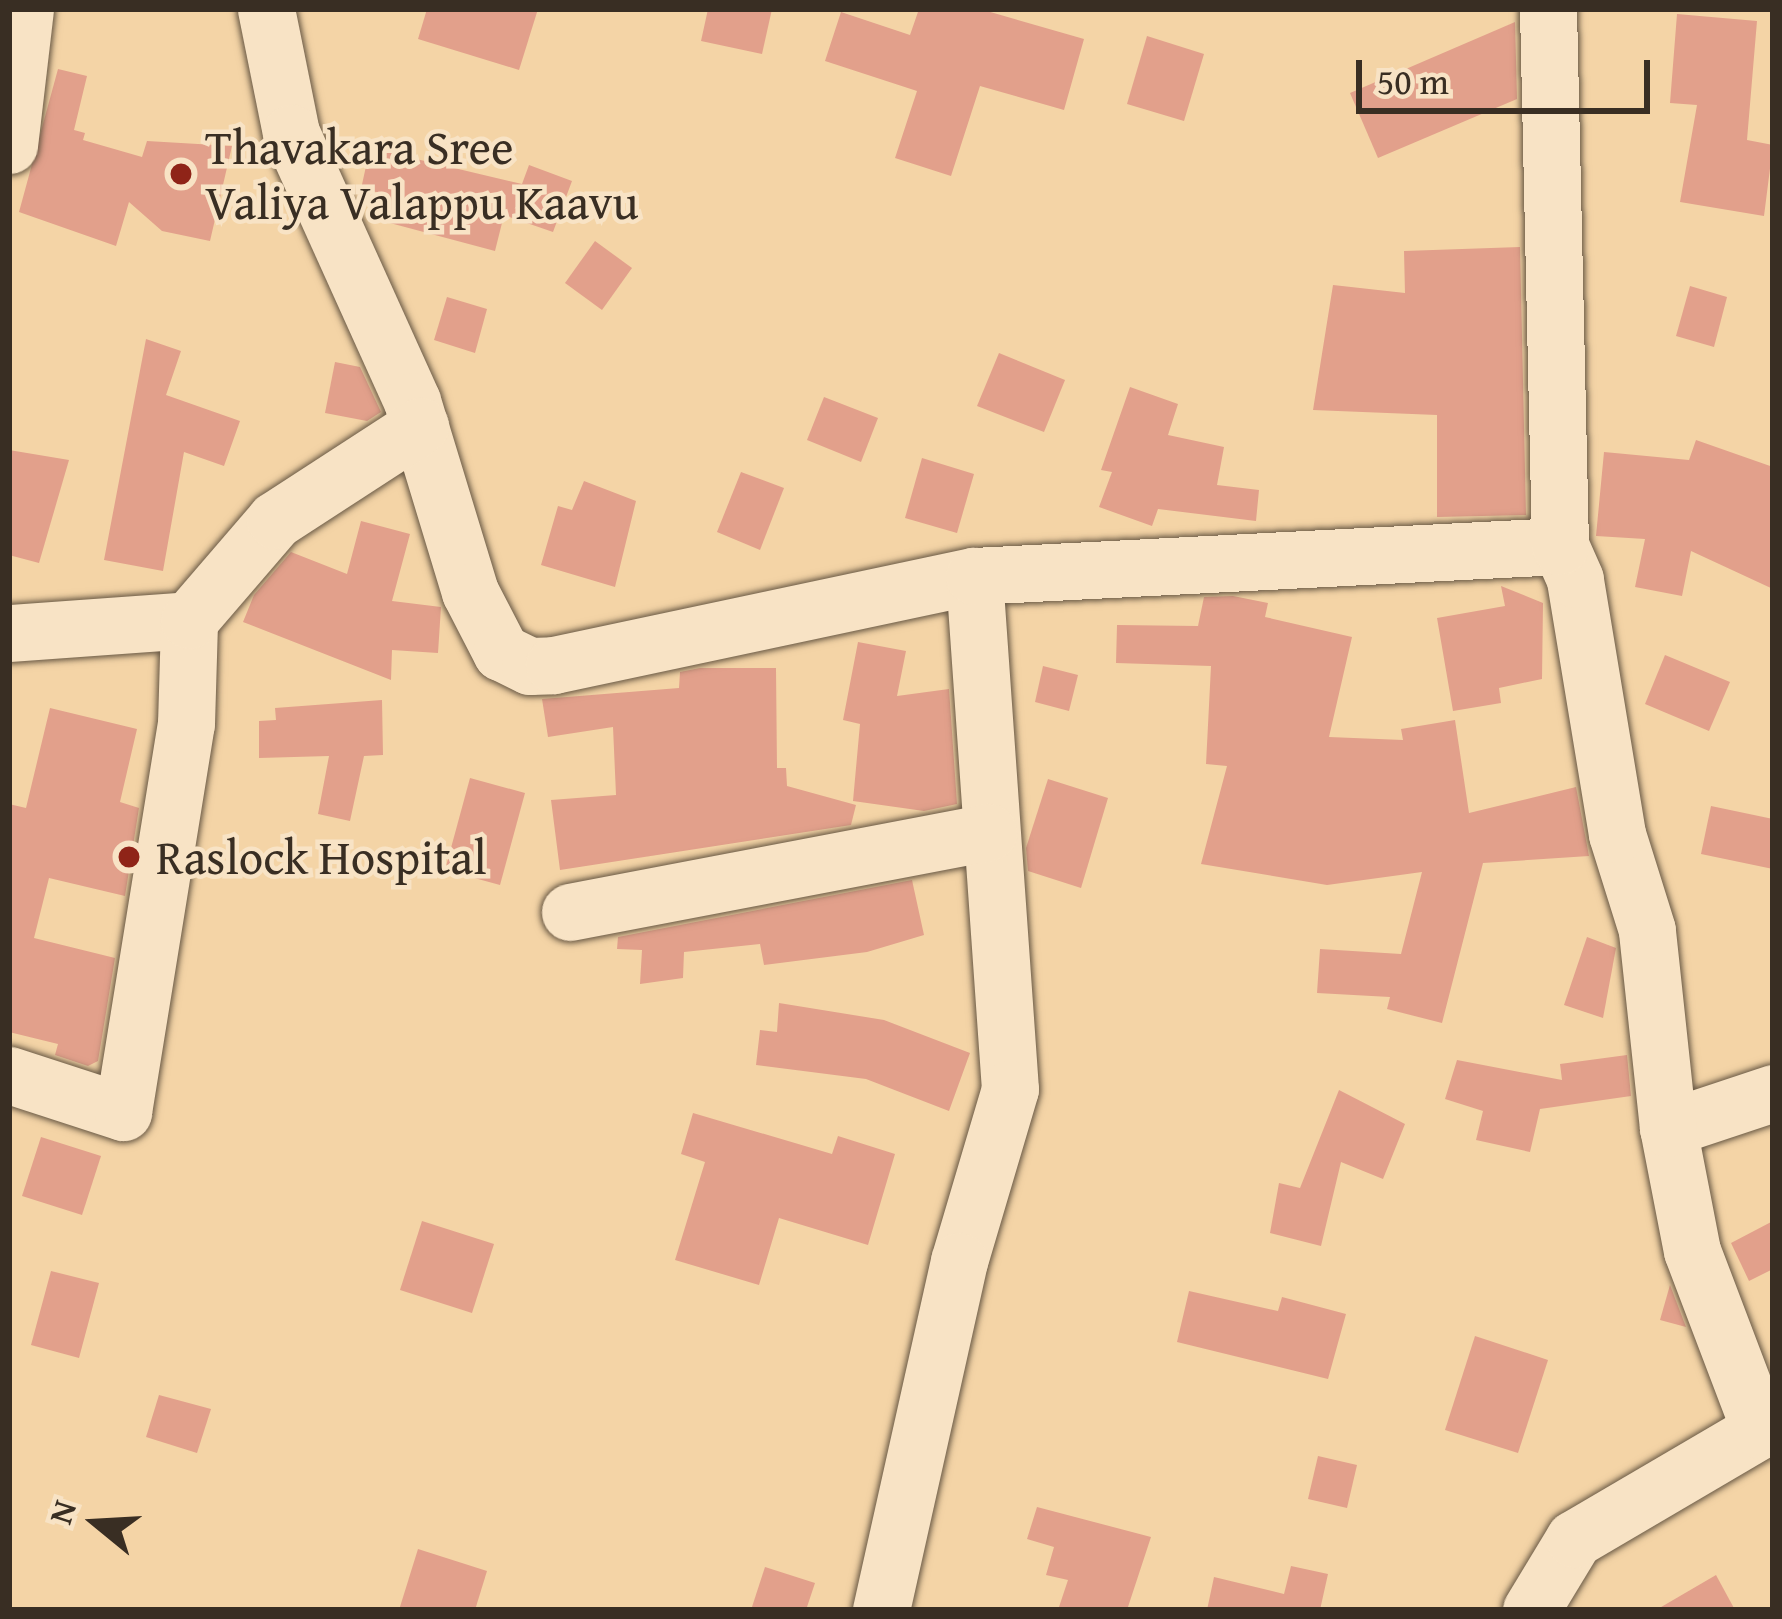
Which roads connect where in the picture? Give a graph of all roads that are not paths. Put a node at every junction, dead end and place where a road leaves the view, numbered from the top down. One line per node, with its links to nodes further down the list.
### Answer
1 (25, 9): 4 (street)
2 (266, 9): 5 (street)
3 (1548, 9): 6 (street)
4 (9, 145)
5 (420, 426): 7 (street); 8 (street)
6 (1560, 546): 7 (street); 14 (street)
7 (974, 576): 10 (street)
8 (189, 620): 9 (street); 12 (street)
9 (9, 633)
10 (988, 832): 11 (street); 15 (street)
11 (570, 912)
12 (9, 1075)
13 (1773, 1093): 14 (street)
14 (1668, 1128): 16 (street)
15 (880, 1610)
16 (1531, 1610)

